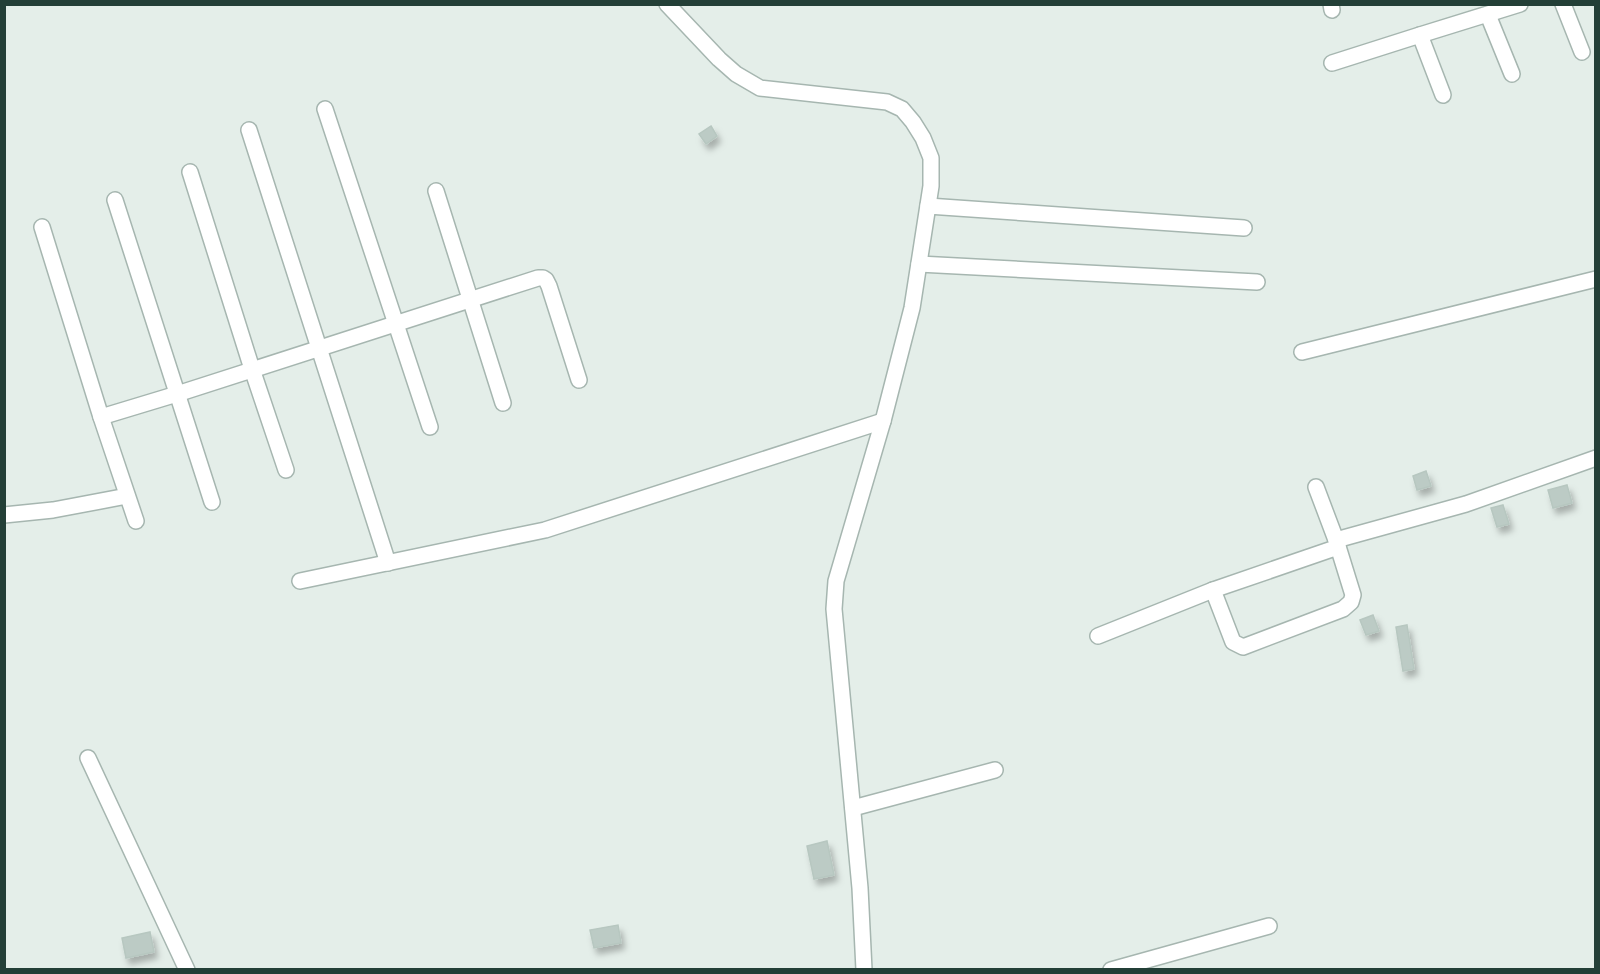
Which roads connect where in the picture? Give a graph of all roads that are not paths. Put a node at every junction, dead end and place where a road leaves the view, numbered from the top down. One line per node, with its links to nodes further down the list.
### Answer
1 (667, 4): 15 (street)
2 (1520, 4): 4 (street)
3 (1563, 4): 6 (street)
4 (1488, 15): 5 (street); 8 (street)
5 (1420, 35): 7 (street); 9 (street)
6 (1582, 52)
7 (1332, 63)
8 (1512, 74)
9 (1443, 95)
10 (325, 109): 22 (street)
11 (249, 130): 23 (street)
12 (190, 172): 25 (street)
13 (436, 191): 21 (street)
14 (115, 200): 27 (street)
15 (928, 206): 17 (street); 18 (street)
16 (42, 227): 29 (street)
17 (1244, 228)
18 (919, 264): 20 (street); 30 (street)
19 (1596, 279): 24 (street)
20 (1257, 282)
21 (470, 299): 22 (street); 26 (street); 28 (street)
22 (396, 323): 23 (street); 31 (street)
23 (319, 347): 25 (street); 40 (street)
24 (1302, 352)
25 (252, 369): 27 (street); 33 (street)
26 (579, 380)
27 (177, 394): 29 (street); 36 (street)
28 (503, 403)
29 (100, 417): 35 (street)
30 (883, 421): 40 (street); 46 (street)
31 (430, 428)
32 (1596, 458): 39 (street)
33 (286, 470)
34 (1316, 487): 39 (street)
35 (127, 496): 37 (street); 38 (street)
36 (212, 502)
37 (4, 515)
38 (136, 521)
39 (1337, 544): 42 (street); 42 (street)
40 (388, 563): 41 (street)
41 (300, 581)
42 (1213, 590): 43 (street)
43 (1098, 636)
44 (88, 758): 48 (street)
45 (995, 770): 46 (street)
46 (853, 808): 49 (street)
47 (1269, 926): 50 (street)
48 (187, 969)
49 (864, 969)
50 (1111, 969)

